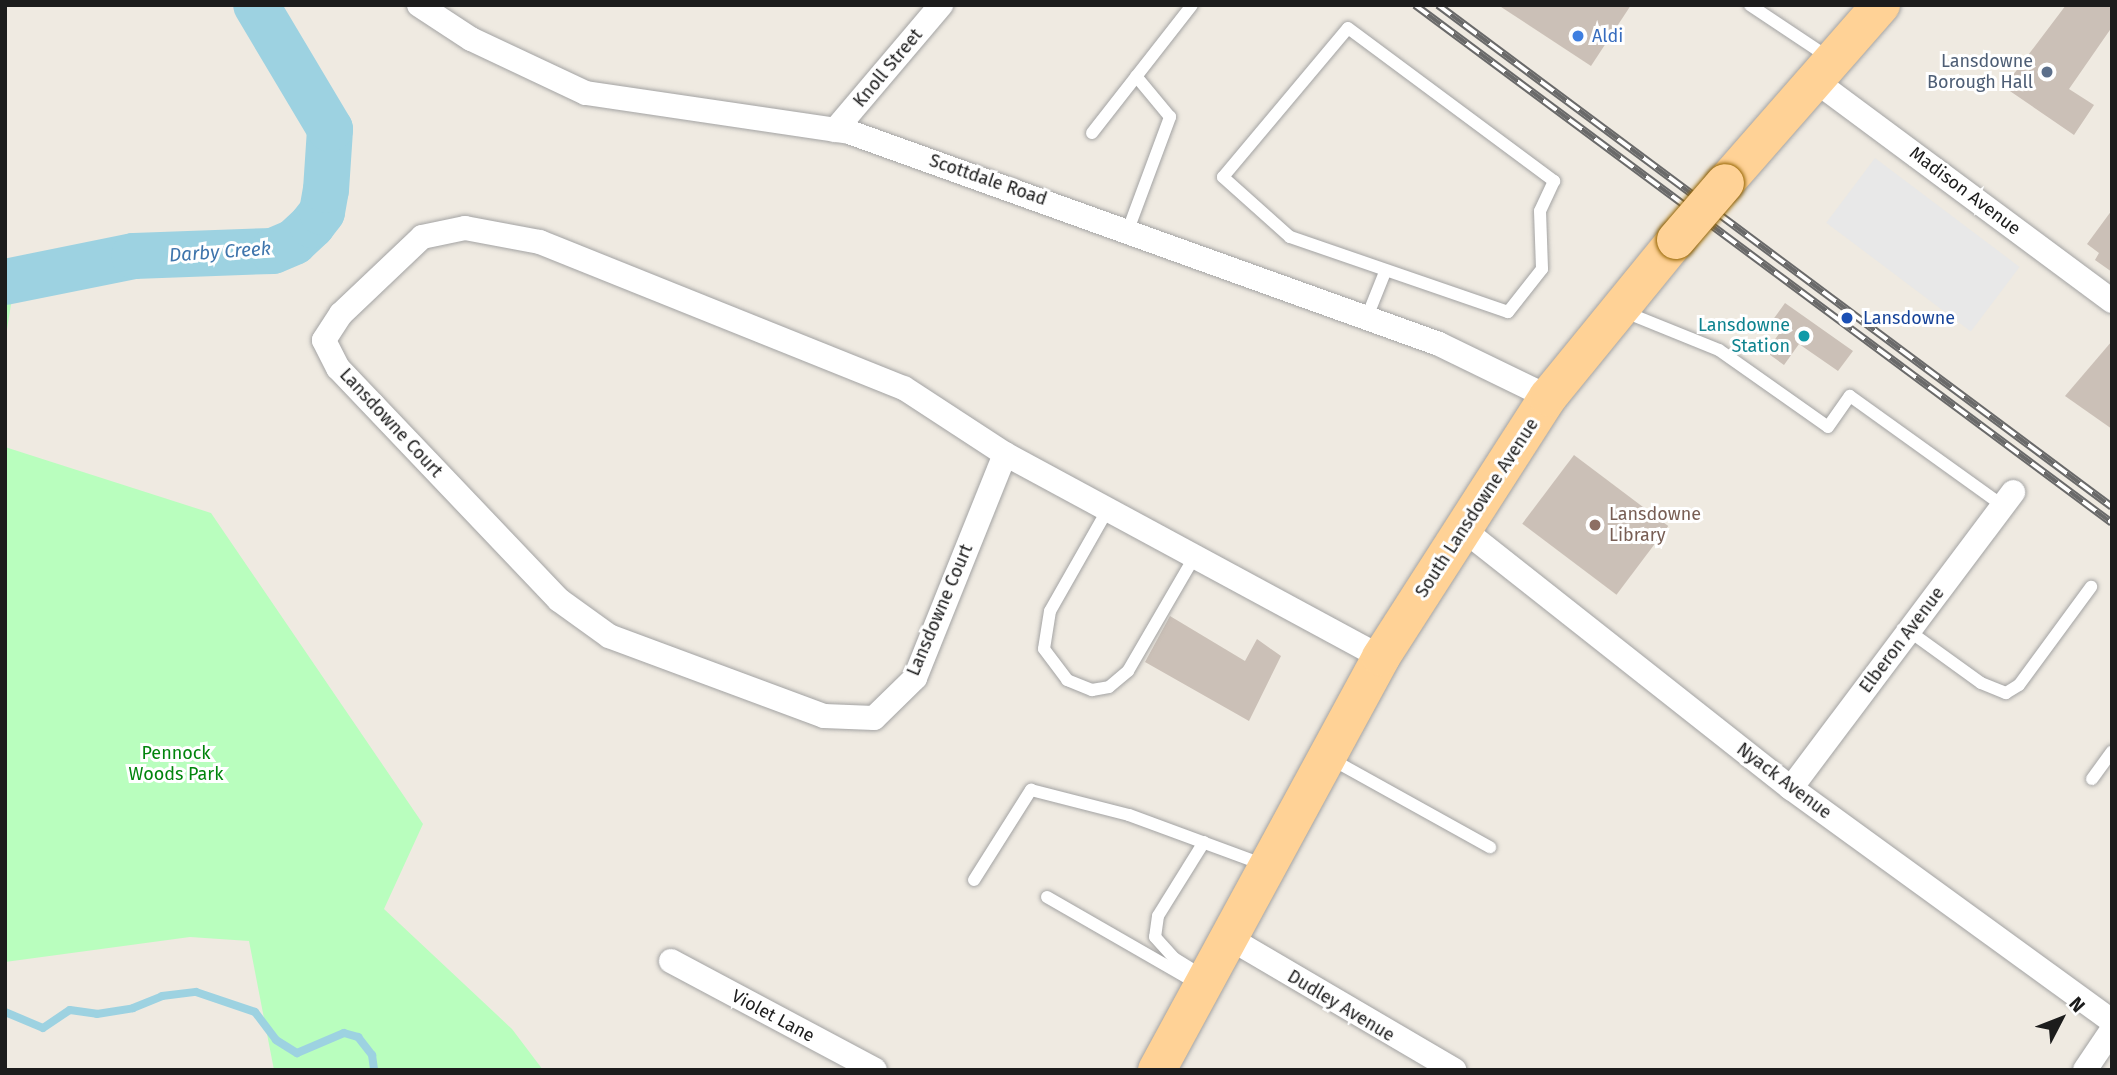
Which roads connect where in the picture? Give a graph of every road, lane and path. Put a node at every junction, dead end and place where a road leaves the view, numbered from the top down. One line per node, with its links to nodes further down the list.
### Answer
1 (419, 5): 8 (street, Scottdale Road)
2 (941, 5): 8 (street, Knoll Street)
3 (1192, 5): 7 (lane)
4 (1750, 5): 6 (lane)
5 (1881, 5): 6 (main road, South Lansdowne Avenue)
6 (1826, 72): 12 (street, Madison Avenue); 13 (main road, South Lansdowne Avenue, bridge)
7 (1136, 76): 9 (lane); 10 (lane)
8 (835, 130): 10 (street, Scottdale Road)
9 (1092, 133)
10 (1128, 230): 14 (street, Scottdale Road)
11 (1385, 272): 11 (lane); 14 (lane)
12 (2112, 301)
13 (1618, 309): 15 (main road, South Lansdowne Avenue); 17 (lane)
14 (1367, 317): 15 (street, Scottdale Road)
15 (1548, 397): 19 (main road, South Lansdowne Avenue)
16 (1005, 454): 16 (street, Lansdowne Court); 18 (street, Lansdowne Court)
17 (2008, 499): 22 (street, Elberon Avenue)
18 (1108, 509): 20 (street, Lansdowne Court); 20 (lane)
19 (1464, 530): 23 (main road, South Lansdowne Avenue); 27 (street, Nyack Avenue)
20 (1195, 556): 23 (street, Lansdowne Court)
21 (2091, 587): 22 (lane)
22 (1909, 631): 27 (street, Elberon Avenue)
23 (1381, 657): 25 (main road, South Lansdowne Avenue)
24 (2112, 751): 26 (lane)
25 (1328, 757): 29 (lane); 30 (main road, South Lansdowne Avenue)
26 (2092, 779)
27 (1791, 788): 36 (street, Nyack Avenue)
28 (1204, 842): 30 (lane); 31 (lane); 35 (lane)
29 (1490, 847)
30 (1269, 866): 33 (main road, South Lansdowne Avenue)
31 (974, 880)
32 (1047, 897): 35 (lane)
33 (1231, 939): 35 (main road, South Lansdowne Avenue); 40 (street, Dudley Avenue)
34 (671, 961): 38 (street, Violet Lane)
35 (1206, 983): 39 (main road, South Lansdowne Avenue)
36 (2112, 1021)
37 (2112, 1030): 41 (street)
38 (875, 1070)
39 (1157, 1070)
40 (1454, 1070)
41 (2085, 1070)

